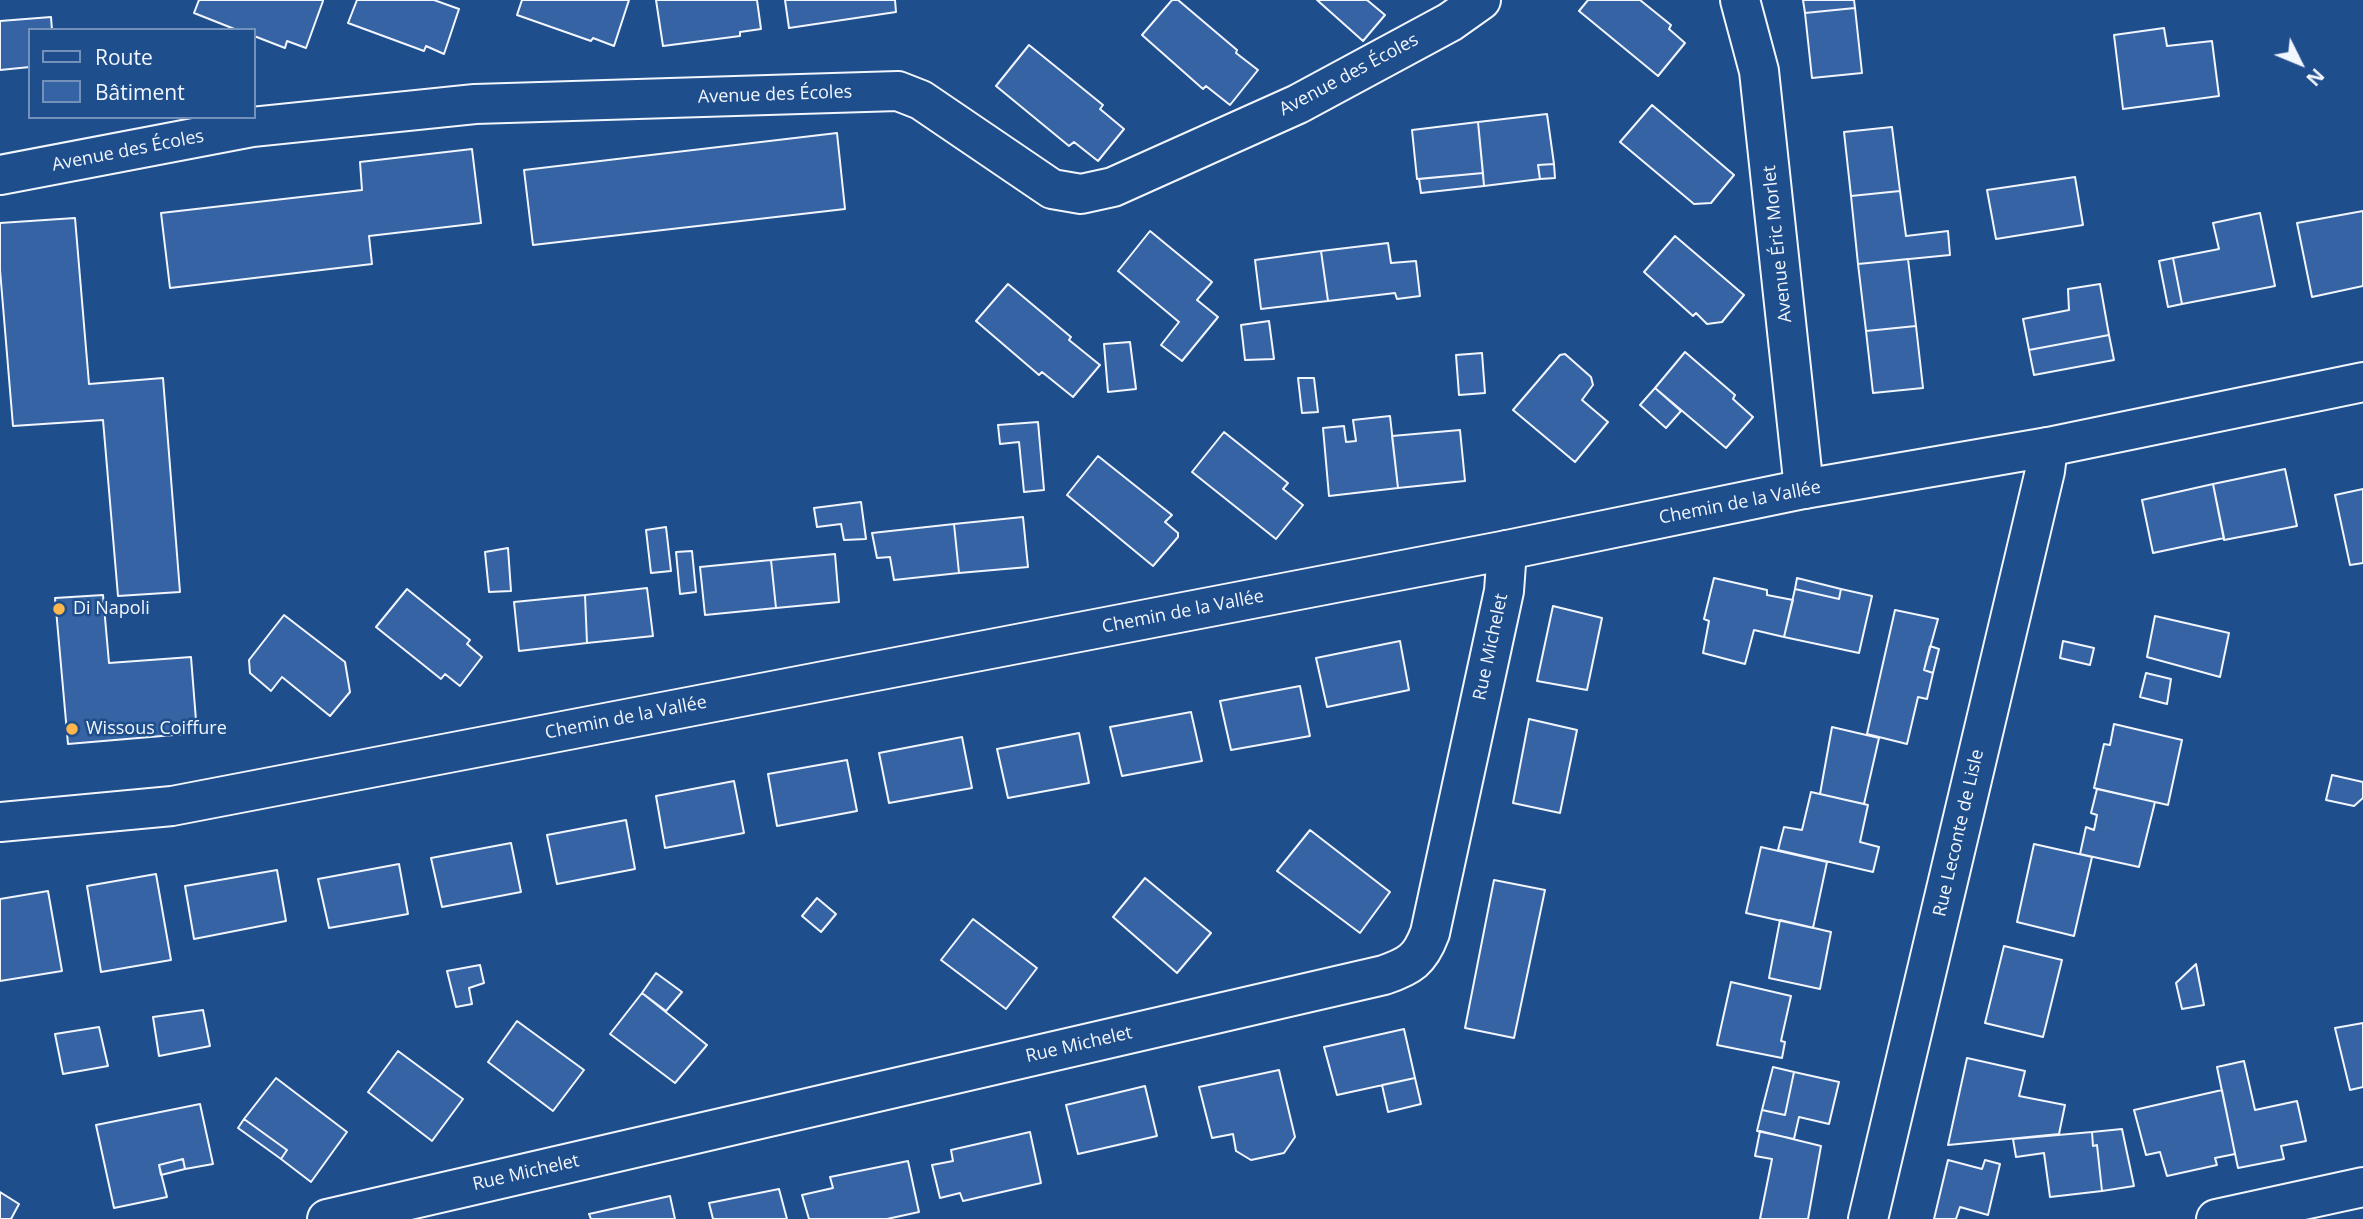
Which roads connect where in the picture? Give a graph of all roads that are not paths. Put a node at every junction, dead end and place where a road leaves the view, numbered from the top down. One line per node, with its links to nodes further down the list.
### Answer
1 (1480, 0): 3 (street, Avenue des Écoles)
2 (1740, 0): 6 (street, Avenue Éric Morlet)
3 (0, 175)
4 (2363, 382): 5 (street, Chemin de la Vallée)
5 (2048, 447): 6 (street, Chemin de la Vallée); 11 (street, Rue Leconte de Lisle)
6 (1804, 489): 7 (street, Chemin de la Vallée)
7 (1507, 550): 8 (street, Chemin de la Vallée); 10 (street, Rue Michelet)
8 (0, 821)
9 (2363, 1187): 12 (street)
10 (327, 1219)
11 (1868, 1219)
12 (2216, 1219)

